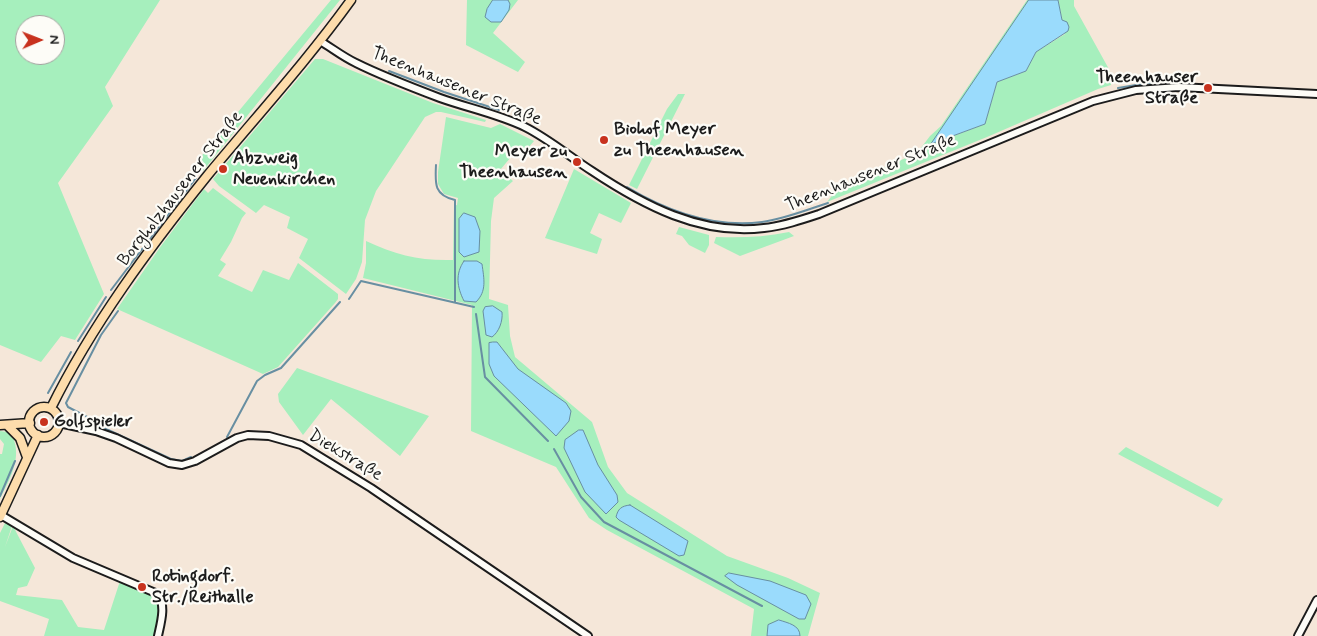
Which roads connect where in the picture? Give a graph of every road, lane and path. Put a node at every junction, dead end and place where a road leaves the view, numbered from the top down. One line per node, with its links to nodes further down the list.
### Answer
1 (351, 0): 2 (main road, Borgholzhausener Straße)
2 (320, 41): 3 (street, Theenhausener Straße); 4 (main road, Borgholzhausener Straße)
3 (1317, 94)
4 (51, 408): 5 (main road); 6 (main road)
5 (30, 423): 7 (main road); 8 (main road)
6 (59, 423): 8 (main road); 13 (street, Diekstraße)
7 (4, 425): 9 (main road)
8 (38, 435): 9 (main road)
9 (27, 457): 10 (main road)
10 (0, 516): 12 (street)
11 (1317, 600): 14 (street)
12 (158, 636)
13 (588, 636)
14 (1298, 636)

